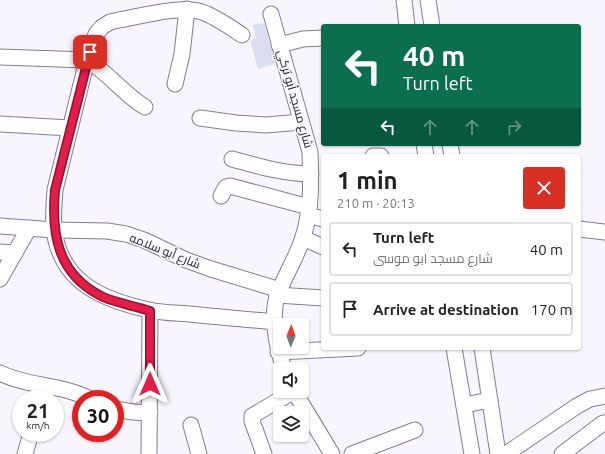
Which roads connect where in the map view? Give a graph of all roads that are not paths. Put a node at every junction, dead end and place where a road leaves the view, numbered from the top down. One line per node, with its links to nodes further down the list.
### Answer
1 (404, 0): 5 (street)
2 (428, 0): 6 (street)
3 (183, 6): 7 (street); 11 (street); 12 (street)
4 (271, 14): 9 (street, شارع مسجد أبو تركي)
5 (407, 24)
6 (432, 24)
7 (242, 35)
8 (321, 38): 9 (street)
9 (279, 45): 15 (street, شارع مسجد أبو تركي)
10 (0, 57): 11 (street)
11 (87, 60): 13 (street); 17 (street)
12 (175, 84)
13 (145, 108)
14 (200, 118): 15 (street)
15 (301, 122): 19 (street, شارع مسجد أبو تركي)
16 (0, 124): 17 (street)
17 (70, 128): 26 (street)
18 (232, 159): 19 (street)
19 (311, 174): 21 (street, شارع مسجد أبو تركي)
20 (221, 196): 21 (street)
21 (309, 211): 22 (street); 28 (street, شارع مسجد أبو تركي)
22 (321, 218)
23 (0, 226): 24 (street, شارع أبو سلامه)
24 (29, 228): 26 (street, شارع أبو سلامه); 30 (street)
25 (581, 229): 27 (street)
26 (54, 230): 32 (street, شارع أبو سلامه); 34 (street)
27 (605, 232)
28 (303, 238): 29 (street); 32 (street, شارع مسجد أبو تركي)
29 (321, 246)
30 (7, 253): 31 (street)
31 (0, 279)
32 (278, 293): 33 (street, شارع أبو سلامه); 35 (street, شارع مسجد أبو تركي)
33 (321, 298)
34 (150, 311): 36 (street); 51 (street)
35 (275, 318)
36 (273, 322)
37 (309, 350): 38 (street)
38 (321, 350)
39 (454, 350): 49 (street)
40 (482, 350): 48 (street)
41 (0, 373): 42 (street)
42 (38, 390)
43 (59, 390): 44 (street)
44 (72, 392)
45 (605, 396): 64 (street)
46 (282, 398): 59 (street)
47 (298, 398): 60 (street)
48 (490, 400): 49 (street); 63 (street)
49 (464, 405): 62 (street)
50 (124, 410): 51 (street)
51 (150, 413): 57 (street)
52 (603, 422): 65 (street)
53 (191, 425): 58 (street)
54 (415, 430): 61 (street)
55 (28, 442): 56 (street)
56 (25, 454)
57 (150, 454)
58 (199, 454)
59 (264, 454)
60 (332, 454)
61 (352, 454)
62 (472, 454)
63 (498, 454)
64 (506, 454)
65 (562, 454)

